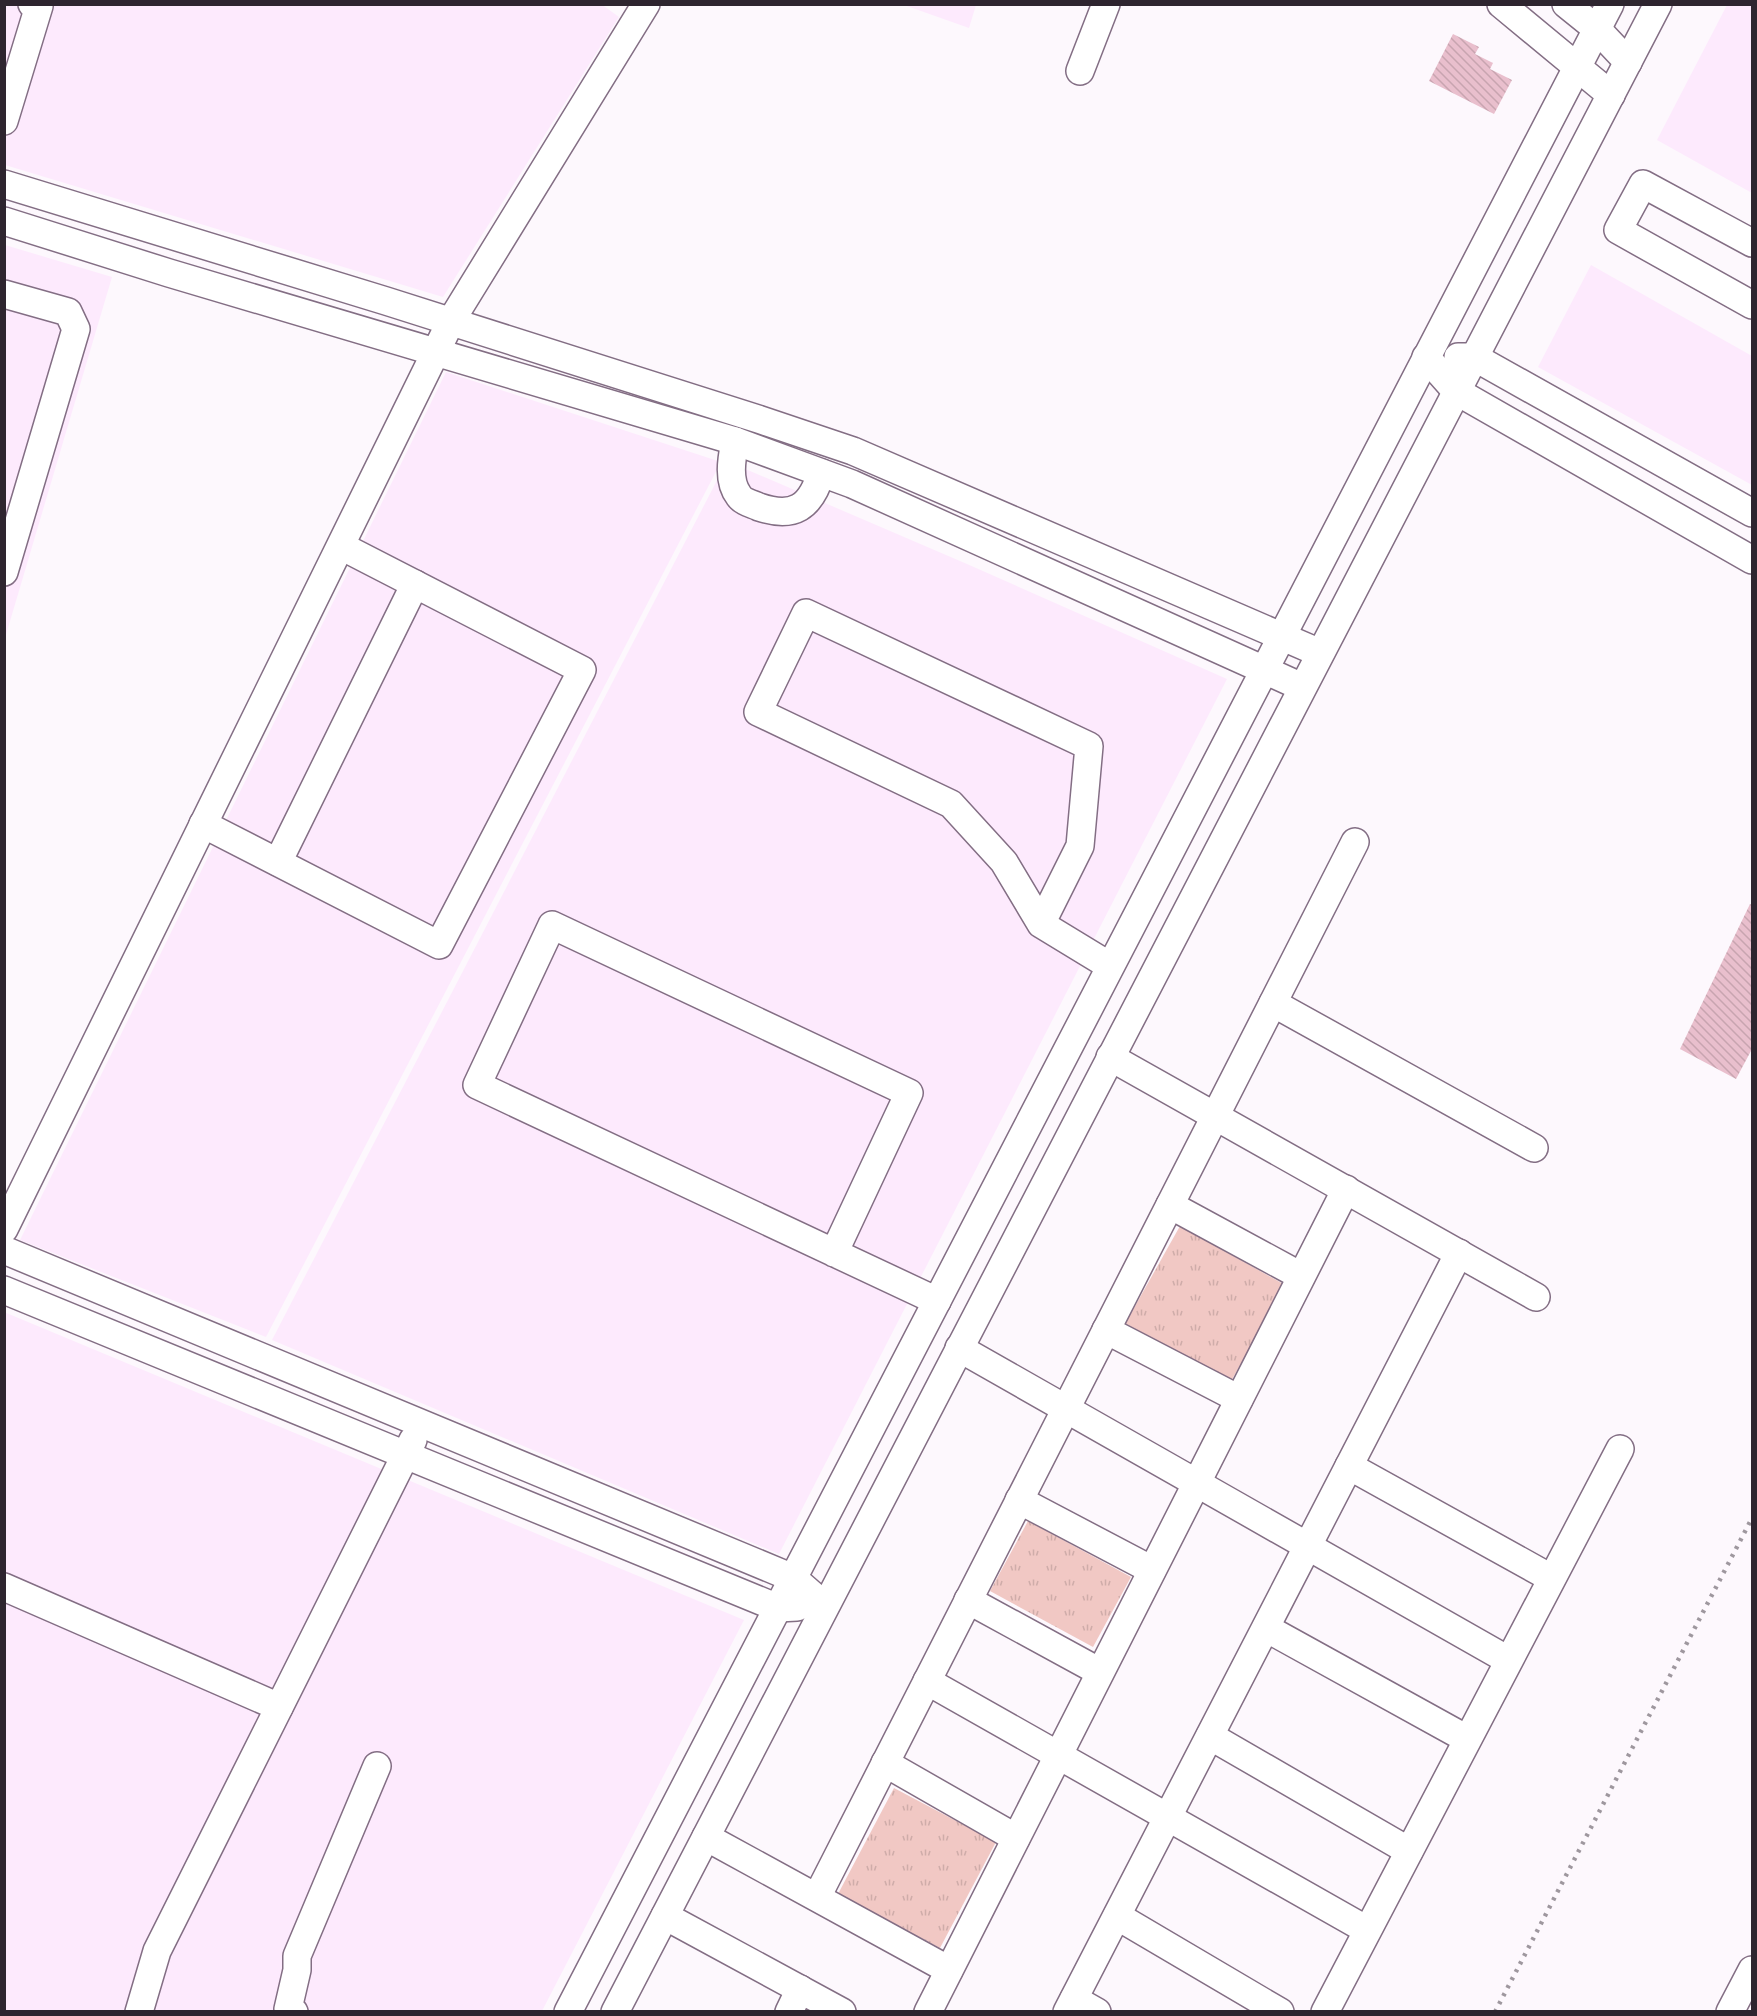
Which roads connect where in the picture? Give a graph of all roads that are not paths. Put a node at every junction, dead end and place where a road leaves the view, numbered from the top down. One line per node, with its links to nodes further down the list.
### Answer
1 (32, 4): 13 (street)
2 (646, 4): 19 (street)
3 (1106, 4): 11 (street)
4 (1501, 4): 10 (street)
5 (1566, 4): 8 (street)
6 (1610, 4): 8 (street)
7 (1658, 4): 9 (street)
8 (1597, 29): 9 (street); 10 (street)
9 (1628, 62): 12 (street)
10 (1577, 66): 12 (street); 21 (street)
11 (1080, 71)
12 (1611, 95): 22 (street)
13 (4, 121)
14 (4, 184): 19 (street)
15 (4, 222): 20 (street)
16 (1752, 243): 18 (street)
17 (4, 294): 29 (street)
18 (1752, 305)
19 (451, 321): 20 (street); 31 (street)
20 (436, 352): 24 (street); 27 (street)
21 (1426, 357): 22 (street); 23 (street); 31 (street)
22 (1474, 357): 23 (street); 26 (street)
23 (1456, 391): 28 (street); 32 (street)
24 (735, 441): 25 (street); 25 (street)
25 (821, 473): 33 (street)
26 (1752, 513)
27 (341, 546): 30 (street); 35 (street)
28 (1752, 560)
29 (4, 572)
30 (414, 584): 37 (street); 37 (street)
31 (1282, 635): 32 (street); 33 (street)
32 (1320, 653): 34 (street)
33 (1264, 668): 34 (street); 39 (street)
34 (1302, 687): 41 (street)
35 (203, 825): 37 (street); 46 (street)
36 (1355, 842): 40 (street)
37 (278, 862)
38 (1041, 924): 38 (street); 39 (street)
39 (1110, 966): 53 (street)
40 (1273, 1003): 42 (street); 43 (street)
41 (1110, 1057): 42 (street); 55 (street)
42 (1215, 1116): 44 (street); 45 (street)
43 (1534, 1148)
44 (1346, 1189): 49 (street); 50 (street)
45 (1170, 1205): 50 (street); 54 (street)
46 (4, 1229)
47 (4, 1250): 56 (street)
48 (834, 1253): 48 (street); 53 (street)
49 (1459, 1254): 52 (street); 63 (street)
50 (1301, 1276): 58 (street)
51 (4, 1290): 57 (street)
52 (1536, 1297)
53 (937, 1301): 68 (street)
54 (1106, 1330): 58 (street); 59 (street)
55 (959, 1348): 59 (street); 72 (street)
56 (303, 1374): 57 (street); 60 (street)
57 (248, 1390): 62 (street)
58 (1239, 1399): 64 (street)
59 (1066, 1409): 64 (street); 65 (street)
60 (420, 1423): 62 (street); 68 (street)
61 (1620, 1449): 69 (street)
62 (406, 1455): 73 (street); 78 (street)
63 (1349, 1466): 66 (street); 69 (street)
64 (1196, 1483): 66 (street); 67 (street)
65 (1019, 1500): 67 (street); 71 (street)
66 (1308, 1546): 74 (street); 75 (street)
67 (1152, 1570): 76 (street)
68 (794, 1578): 72 (street); 73 (street)
69 (1551, 1578): 75 (street)
70 (4, 1587): 78 (street)
71 (968, 1600): 76 (street); 77 (street)
72 (825, 1606): 73 (street); 85 (street)
73 (778, 1608): 98 (street)
74 (1266, 1628): 79 (street); 80 (street)
75 (1508, 1660): 80 (street)
76 (1100, 1672): 81 (street)
77 (927, 1681): 81 (street); 82 (street)
78 (279, 1707): 96 (street)
79 (1210, 1736): 84 (street); 87 (street)
80 (1467, 1738): 87 (street)
81 (1058, 1754): 84 (street); 86 (street)
82 (885, 1764): 86 (street); 88 (street)
83 (376, 1766): 97 (street)
84 (1168, 1816): 90 (street); 91 (street)
85 (706, 1837): 88 (street); 89 (street)
86 (1016, 1838): 92 (street)
87 (1409, 1851): 91 (street)
88 (817, 1897): 92 (street)
89 (665, 1916): 94 (street); 99 (street)
90 (1117, 1916): 95 (street); 103 (street)
91 (1367, 1930): 104 (street)
92 (949, 1970): 101 (street)
93 (1752, 1970): 105 (street)
94 (795, 2000): 100 (street)
95 (1071, 2005): 102 (street)
96 (139, 2012)
97 (294, 2012)
98 (567, 2012)
99 (615, 2012)
100 (842, 2012)
101 (928, 2012)
102 (1097, 2012)
103 (1280, 2012)
104 (1325, 2012)
105 (1730, 2012)

